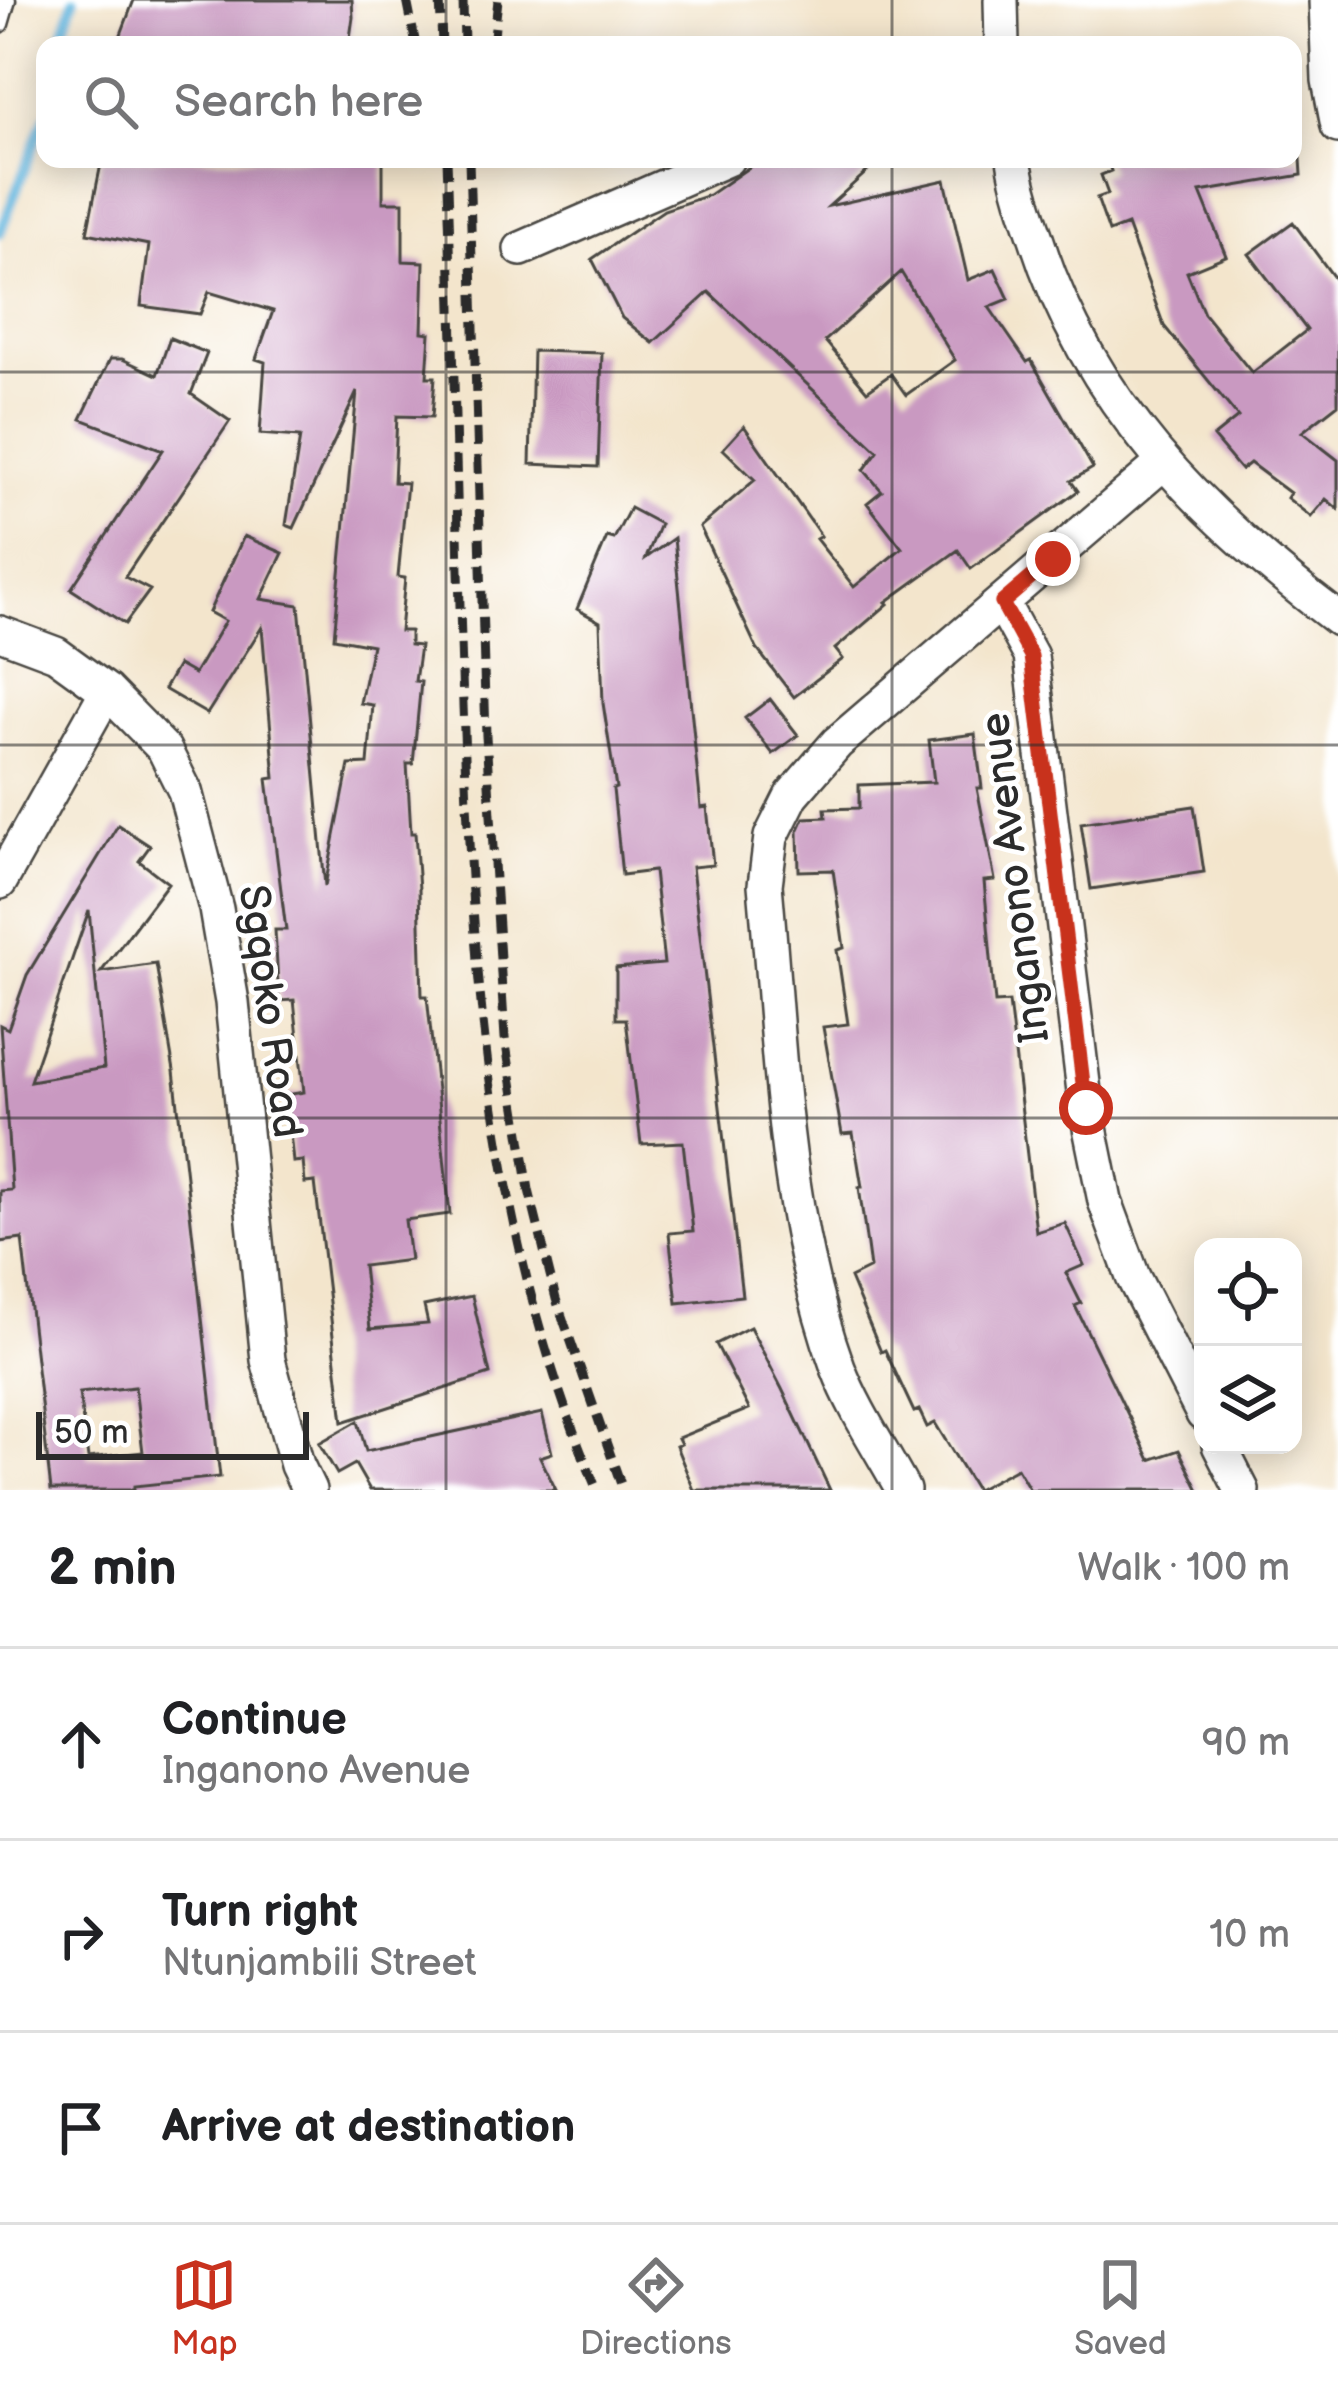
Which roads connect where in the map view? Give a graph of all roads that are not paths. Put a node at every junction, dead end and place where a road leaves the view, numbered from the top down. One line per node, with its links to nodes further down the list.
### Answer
1 (7, 0): 4 (lane)
2 (1001, 0): 5 (street)
3 (1326, 0): 6 (street)
4 (0, 24)
5 (1002, 36)
6 (1338, 126)
7 (706, 168): 9 (street)
8 (1017, 168): 10 (street)
9 (521, 249)
10 (1162, 464): 11 (street); 12 (street)
11 (1002, 603): 16 (street, Inganono Avenue); 19 (street)
12 (1338, 619)
13 (0, 633): 14 (street, Sgqoko Road)
14 (107, 691): 15 (street); 18 (street, Sgqoko Road)
15 (0, 881)
16 (1194, 1396)
17 (1224, 1454): 20 (street)
18 (309, 1490)
19 (903, 1490)
20 (1242, 1490)

